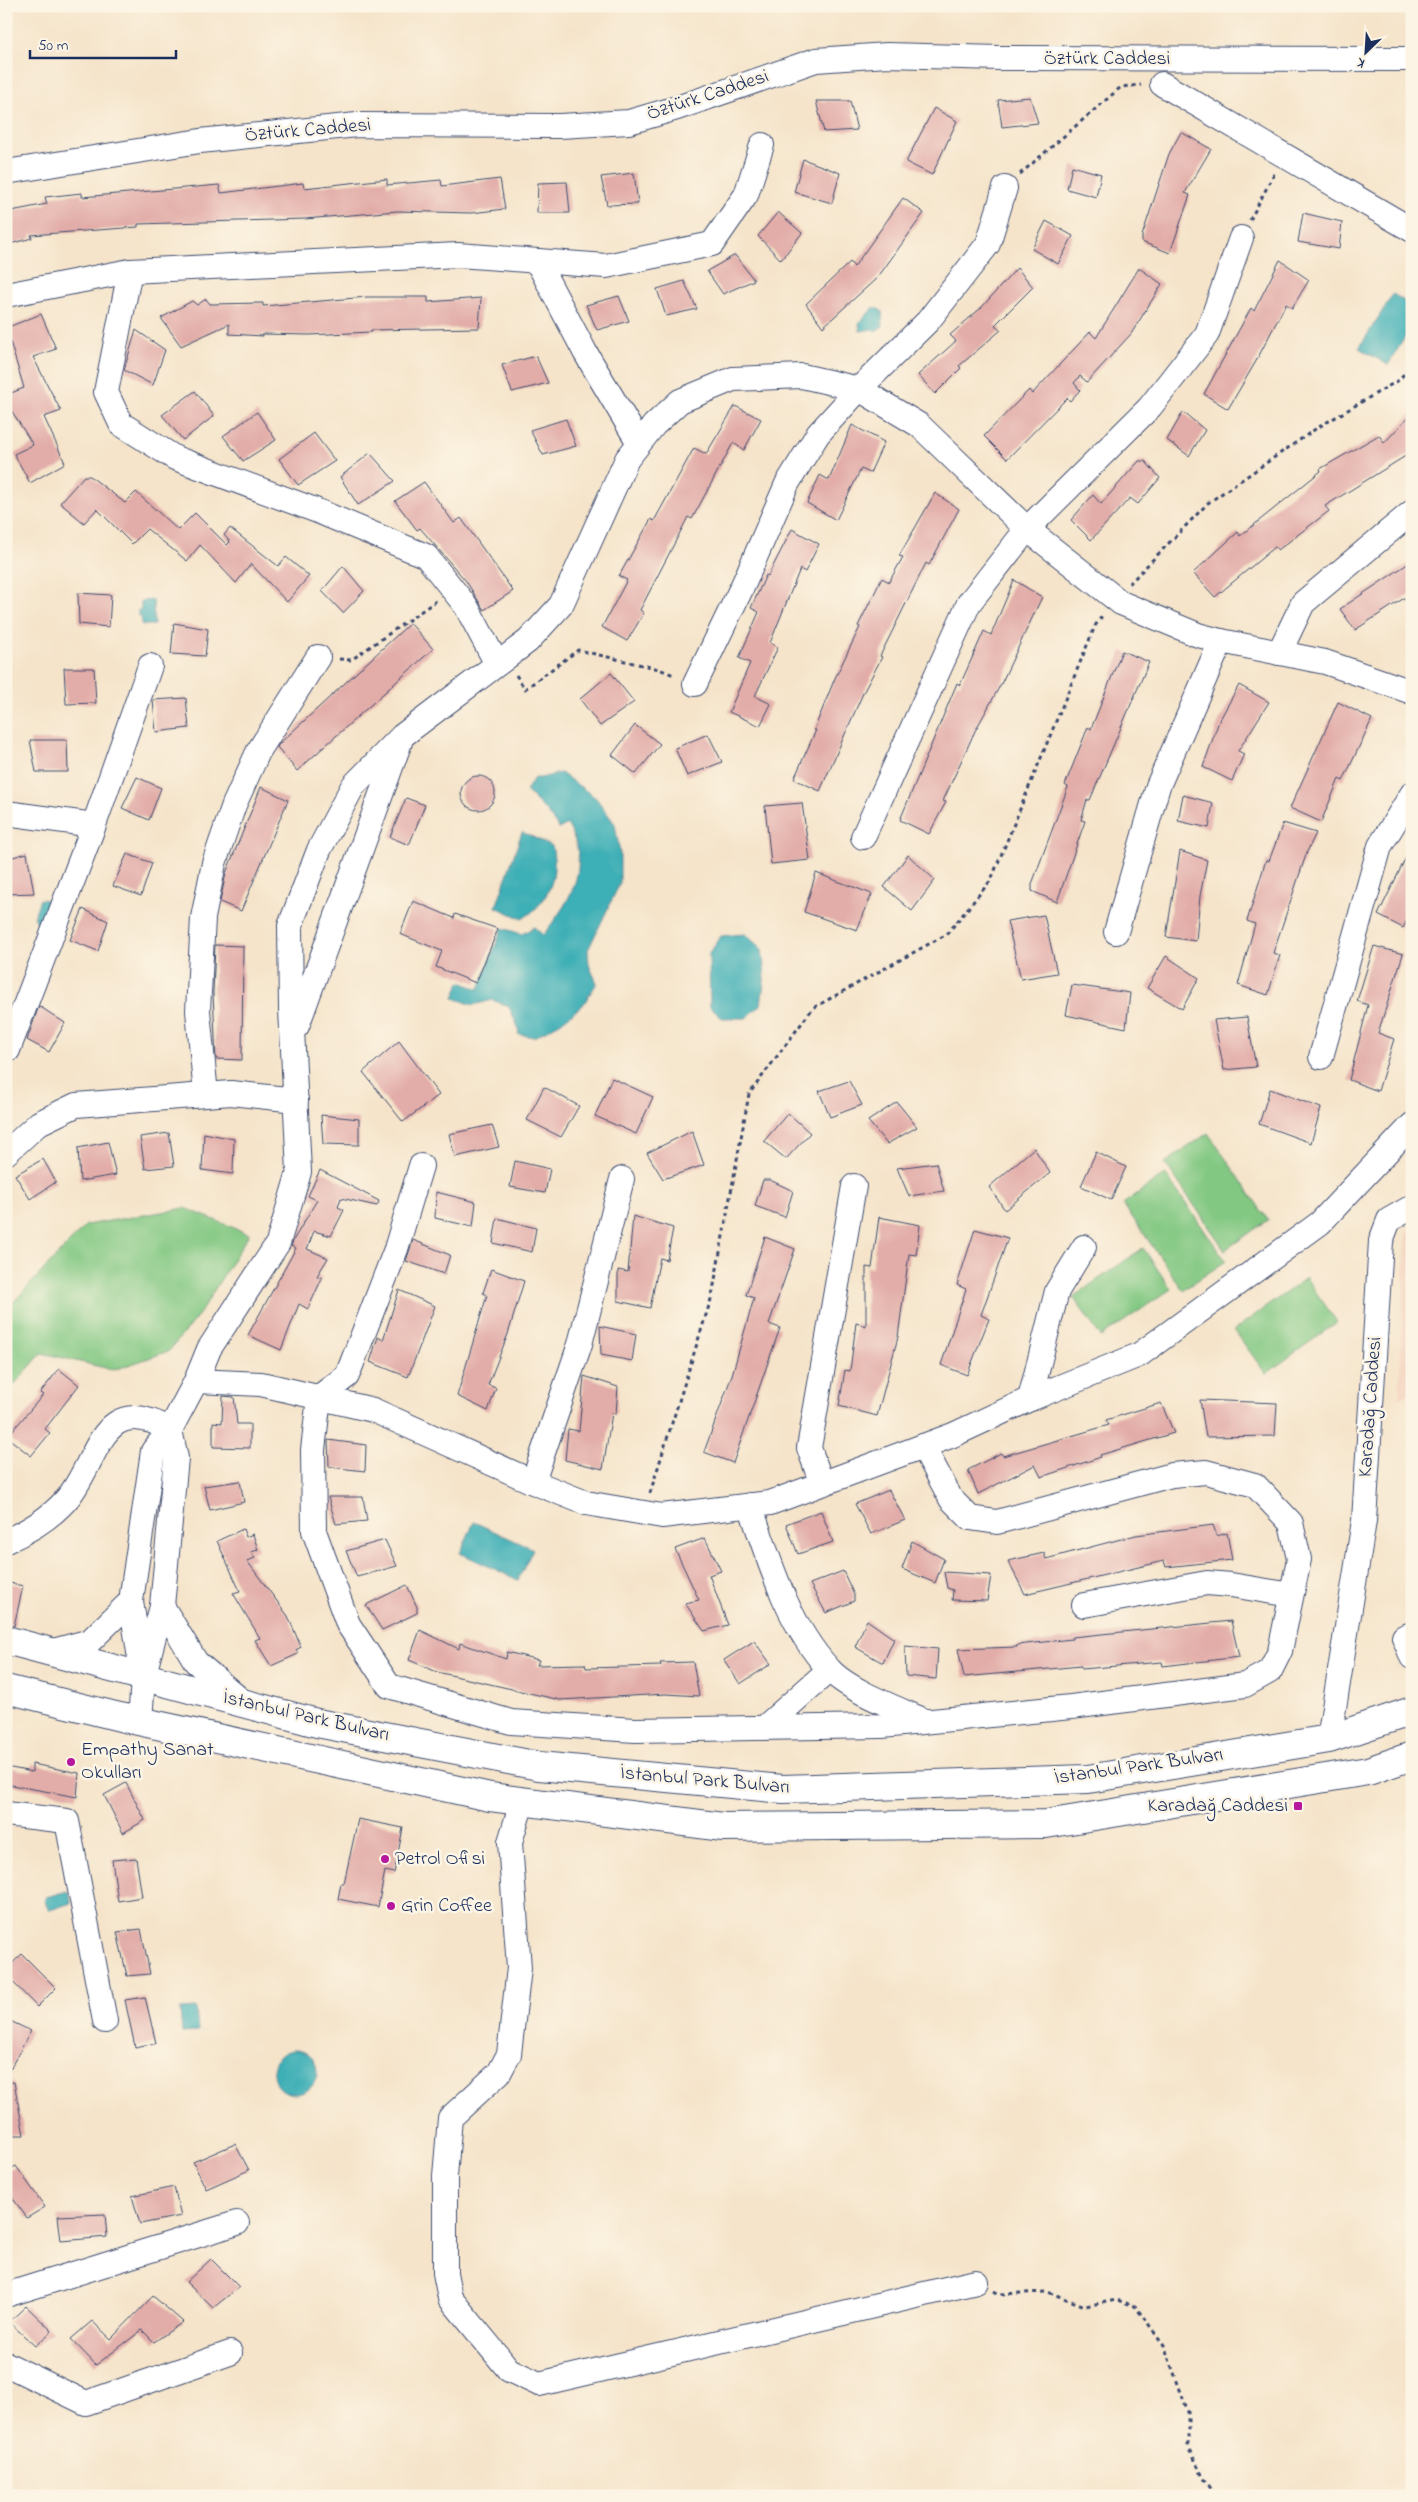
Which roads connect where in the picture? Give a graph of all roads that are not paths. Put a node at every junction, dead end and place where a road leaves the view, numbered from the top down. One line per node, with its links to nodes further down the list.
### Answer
1 (1412, 60): 4 (street, Öztürk Caddesi)
2 (1162, 84): 6 (street)
3 (762, 146): 8 (street)
4 (6, 172)
5 (1005, 188): 11 (street)
6 (1412, 230)
7 (1241, 238): 14 (street)
8 (537, 260): 9 (street); 12 (street)
9 (130, 271): 10 (street); 18 (street)
10 (6, 295)
11 (859, 389): 12 (street); 14 (street); 20 (street)
12 (639, 444): 18 (street)
13 (1412, 512): 16 (street)
14 (1027, 529): 15 (street); 26 (street)
15 (1221, 641): 16 (street); 27 (street)
16 (1279, 653): 21 (street)
17 (318, 657): 31 (street)
18 (501, 661): 22 (street)
19 (150, 666): 25 (street)
20 (695, 684)
21 (1412, 692)
22 (402, 736): 28 (street); 28 (street)
23 (1412, 794): 30 (street)
24 (6, 814): 25 (street)
25 (94, 825): 29 (street)
26 (863, 837)
27 (1116, 932)
28 (293, 1037): 32 (street)
29 (8, 1050)
30 (1321, 1057)
31 (206, 1095): 32 (street); 34 (street)
32 (296, 1100): 40 (street)
33 (1412, 1125): 42 (street)
34 (6, 1152)
35 (421, 1166): 41 (street)
36 (622, 1179): 45 (street)
37 (854, 1186): 46 (street)
38 (1412, 1207): 65 (street, Karadağ Caddesi)
39 (1084, 1247): 42 (street)
40 (196, 1381): 41 (street); 43 (street)
41 (319, 1398): 45 (street); 64 (street)
42 (1030, 1399): 44 (street)
43 (170, 1430): 48 (street); 50 (street); 52 (street)
44 (923, 1446): 46 (street); 49 (street)
45 (533, 1482): 47 (street)
46 (822, 1484): 47 (street)
47 (750, 1505): 57 (street)
48 (6, 1541)
49 (1291, 1595): 51 (street); 62 (street)
50 (131, 1601): 55 (street); 58 (street)
51 (1084, 1605)
52 (162, 1606): 58 (street); 60 (street)
53 (1412, 1634): 56 (street)
54 (6, 1640): 55 (highway, İstanbul Park Bulvarı)
55 (53, 1651): 58 (highway, İstanbul Park Bulvarı)
56 (1412, 1657)
57 (829, 1670): 62 (street); 64 (street)
58 (143, 1678): 60 (highway, İstanbul Park Bulvarı); 63 (street)
59 (13, 1693): 63 (highway, İstanbul Park Bulvarı)
60 (244, 1703): 65 (highway, İstanbul Park Bulvarı)
61 (1412, 1711): 65 (highway, İstanbul Park Bulvarı)
62 (926, 1721): 64 (street)
63 (140, 1722): 67 (highway, İstanbul Park Bulvarı)
64 (764, 1728)
65 (1329, 1739)
66 (1412, 1756): 67 (highway, İstanbul Park Bulvarı)
67 (522, 1802): 71 (street)
68 (6, 1814): 69 (street)
69 (105, 2021)
70 (238, 2223): 72 (street)
71 (976, 2282)
72 (6, 2295)
73 (230, 2353): 74 (street)
74 (6, 2364)

